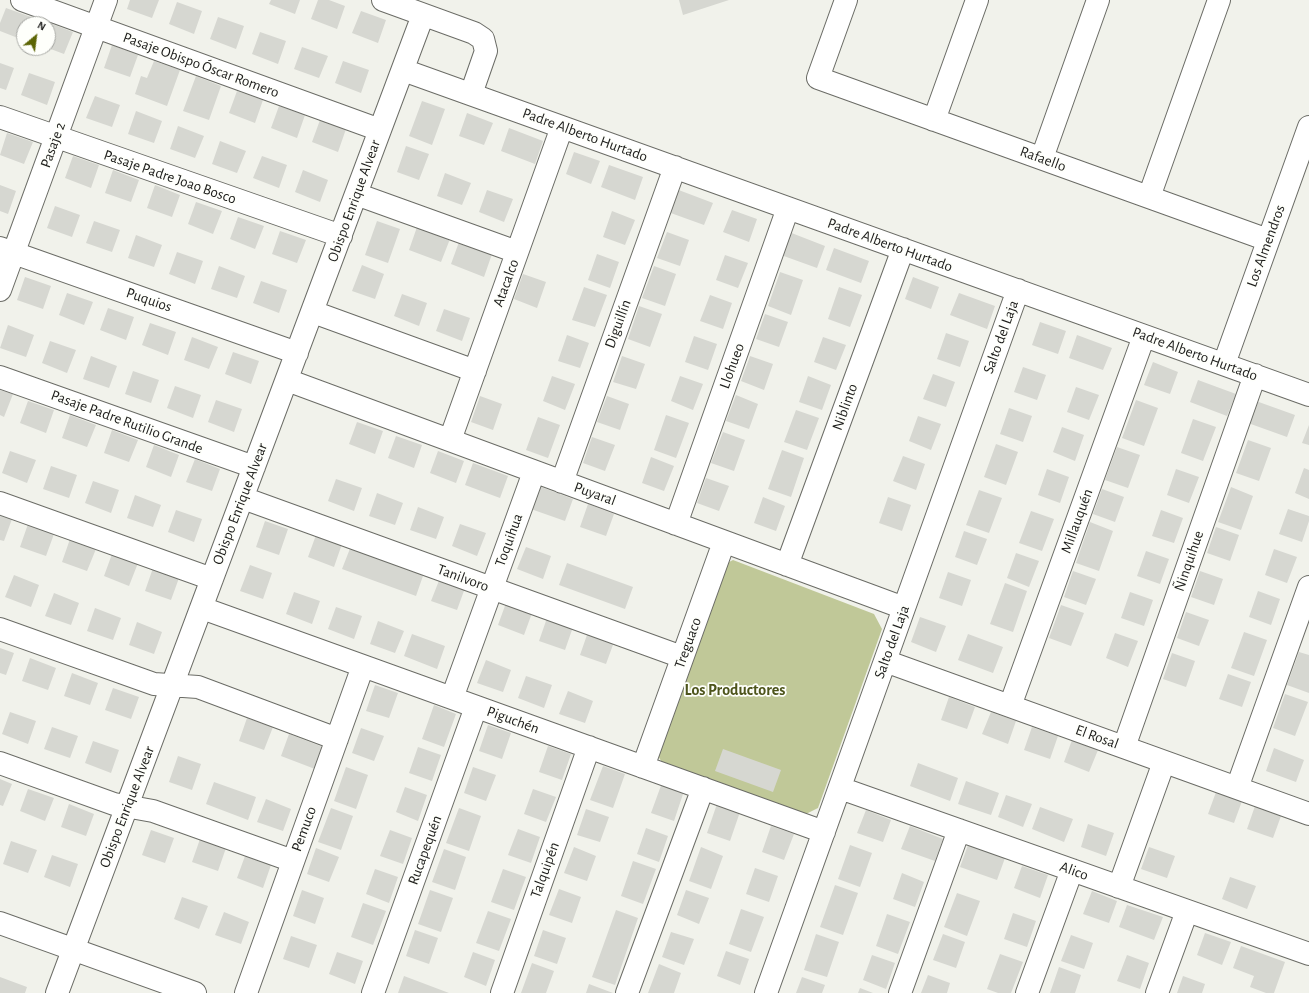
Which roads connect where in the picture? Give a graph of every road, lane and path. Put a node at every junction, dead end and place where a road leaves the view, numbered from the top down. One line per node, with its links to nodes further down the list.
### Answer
1 (22, 0): 9 (street, Pasaje Obispo Óscar Romero)
2 (106, 0): 9 (street, Pasaje 2)
3 (382, 0): 8 (street)
4 (846, 0): 13 (street, Rafaello)
5 (978, 0): 13 (street)
6 (1098, 0): 18 (street)
7 (1219, 0): 21 (street)
8 (422, 15): 10 (street, Obispo Enrique Alvear); 11 (street)
9 (96, 27): 16 (street, Pasaje Obispo Óscar Romero); 17 (street, Pasaje 2)
10 (403, 70): 11 (street, Padre Alberto Hurtado); 16 (street, Obispo Enrique Alvear)
11 (471, 94): 14 (street, Padre Alberto Hurtado)
12 (0, 117): 17 (street, Pasaje Padre Joao Bosco)
13 (934, 120): 18 (street, Rafaello)
14 (562, 127): 19 (street, Padre Alberto Hurtado); 27 (street, Atacalco)
15 (1309, 127): 24 (street, Los Almendros)
16 (380, 130): 20 (street, Obispo Enrique Alvear)
17 (56, 137): 23 (street, Pasaje Padre Joao Bosco); 26 (street, Pasaje 2)
18 (1042, 158): 21 (street, Rafaello)
19 (675, 167): 22 (street, Padre Alberto Hurtado); 42 (street, Diguillín)
20 (356, 194): 23 (street, Obispo Enrique Alvear); 27 (street)
21 (1149, 197): 24 (street, Rafaello)
22 (788, 208): 25 (street, Padre Alberto Hurtado); 45 (street, Llohueo)
23 (341, 236): 30 (street, Obispo Enrique Alvear)
24 (1268, 240): 33 (street, Los Almendros)
25 (903, 249): 29 (street, Padre Alberto Hurtado); 47 (street, Niblinto)
26 (7, 250): 28 (street, Pasaje 2); 32 (street, Puquios)
27 (517, 252): 34 (street, Atacalco)
28 (0, 290)
29 (1018, 290): 31 (street, Padre Alberto Hurtado); 52 (street, Salto del Laja)
30 (312, 312): 32 (street, Obispo Enrique Alvear); 34 (street)
31 (1144, 336): 33 (street, Padre Alberto Hurtado); 59 (street, Millauquén)
32 (297, 353): 37 (street, Obispo Enrique Alvear)
33 (1224, 364): 35 (street, Padre Alberto Hurtado)
34 (475, 371): 39 (street, Atacalco)
35 (1255, 375): 38 (street, Padre Alberto Hurtado); 63 (street, Ñinquihue)
36 (0, 377): 40 (street, Pasaje Padre Rutilio Grande)
37 (287, 380): 39 (street, Puyaral); 40 (street, Obispo Enrique Alvear)
38 (1309, 395)
39 (450, 440): 41 (street, Puyaral)
40 (254, 467): 43 (street, Obispo Enrique Alvear)
41 (534, 472): 42 (street, Puyaral); 50 (street, Toquihua)
42 (562, 482): 45 (street, Puyaral)
43 (243, 498): 48 (street, Obispo Enrique Alvear); 50 (street, Tanilvoro)
44 (0, 502): 48 (street)
45 (676, 524): 46 (street, Puyaral)
46 (724, 542): 47 (street, Puyaral); 54 (street, Treguaco)
47 (787, 565): 52 (street, Puyaral)
48 (212, 579): 51 (street, Obispo Enrique Alvear)
49 (1309, 587): 69 (street)
50 (492, 588): 54 (street, Tanilvoro); 58 (street, Toquihua)
51 (202, 608): 56 (street, Piguchén); 57 (street, Obispo Enrique Alvear)
52 (904, 608): 55 (street, Salto del Laja)
53 (0, 629): 57 (street)
54 (682, 657): 66 (street, Treguaco)
55 (885, 661): 59 (street, El Rosal); 68 (street, Salto del Laja)
56 (363, 666): 58 (street, Piguchén); 61 (street, Pemuco)
57 (172, 686): 61 (street); 70 (street, Obispo Enrique Alvear)
58 (452, 698): 60 (street, Piguchén)
59 (1010, 706): 63 (street, El Rosal)
60 (476, 707): 62 (street, Piguchén); 84 (street, Rucapequén)
61 (336, 739): 74 (street, Pemuco)
62 (589, 747): 66 (street, Piguchén); 85 (street, Talquipén)
63 (1124, 747): 64 (street, El Rosal)
64 (1164, 762): 69 (street, El Rosal); 76 (street)
65 (0, 763): 70 (street)
66 (643, 767): 67 (street, Piguchén)
67 (703, 788): 73 (street, Piguchén); 86 (street)
68 (840, 788): 72 (street, Alico); 73 (street, Salto del Laja)
69 (1237, 788): 71 (street, El Rosal)
70 (127, 805): 74 (street); 79 (street, Obispo Enrique Alvear)
71 (1309, 814)
72 (959, 830): 75 (street, Alico); 88 (street)
73 (824, 832): 87 (street, Salto del Laja)
74 (293, 861): 83 (street, Pemuco)
75 (1072, 870): 76 (street, Alico); 89 (street)
76 (1119, 887): 77 (street, Alico)
77 (1187, 911): 80 (street, Alico); 90 (street)
78 (0, 924): 79 (street)
79 (73, 950): 81 (street, Obispo Enrique Alvear); 82 (street)
80 (1309, 954)
81 (57, 993)
82 (195, 993)
83 (246, 993)
84 (373, 993)
85 (502, 993)
86 (627, 993)
87 (766, 993)
88 (900, 993)
89 (1027, 993)
90 (1157, 993)

